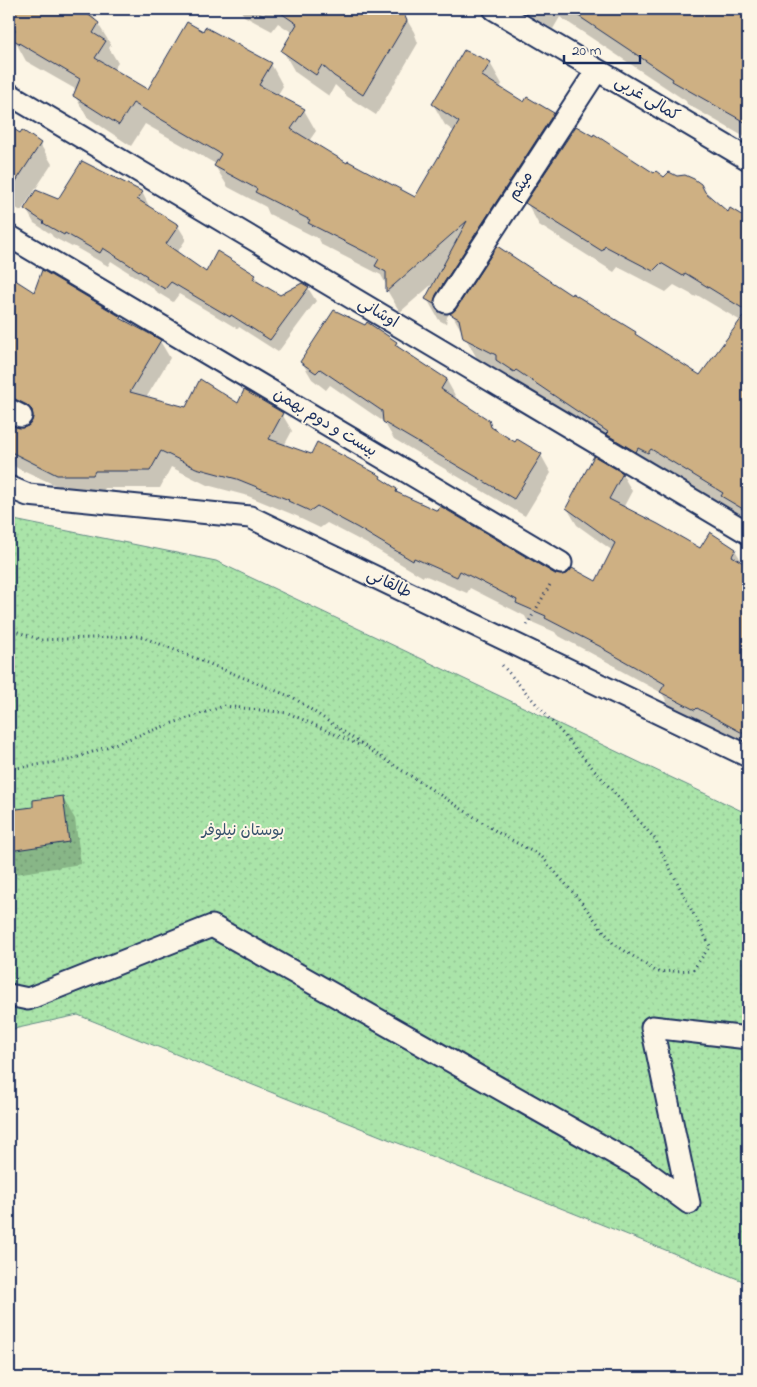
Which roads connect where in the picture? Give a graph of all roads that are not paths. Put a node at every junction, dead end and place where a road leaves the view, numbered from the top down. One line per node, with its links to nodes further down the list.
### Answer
1 (494, 9): 2 (street, کمالی غربی)
2 (597, 70): 4 (street, کمالی غربی); 6 (street, میثم)
3 (9, 94): 8 (street, اوشانی)
4 (748, 159)
5 (9, 236): 9 (street, بیست و دوم بهمن)
6 (446, 302)
7 (9, 487): 10 (street, طالقانی)
8 (748, 533)
9 (561, 563)
10 (748, 756)
11 (9, 996): 12 (street)
12 (748, 1038)

